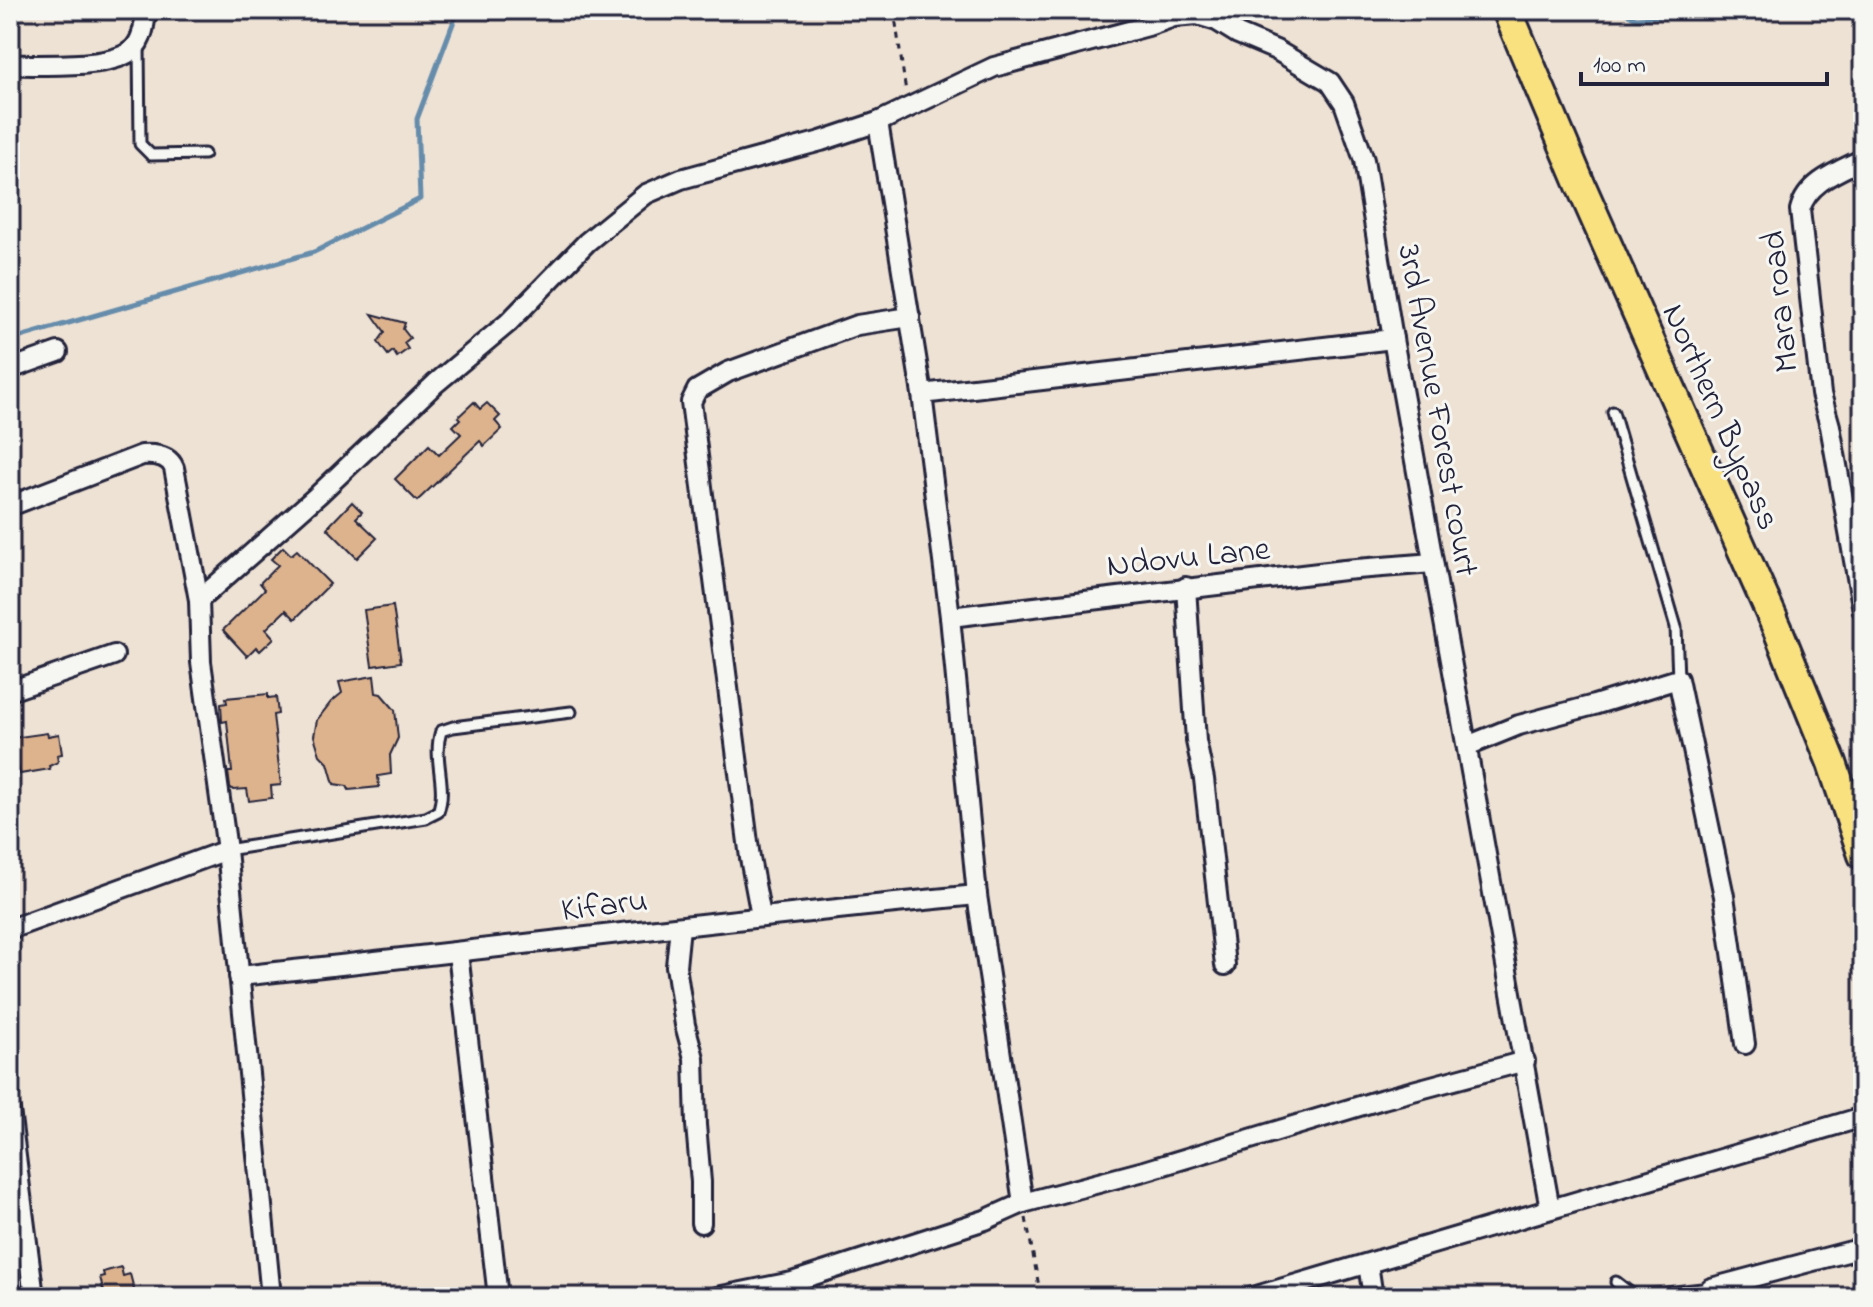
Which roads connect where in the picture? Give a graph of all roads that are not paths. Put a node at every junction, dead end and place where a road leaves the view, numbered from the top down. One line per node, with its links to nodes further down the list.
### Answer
1 (146, 10): 3 (street)
2 (1507, 10): 26 (main road, Northern Bypass)
3 (139, 43): 4 (street); 6 (lane)
4 (10, 65)
5 (878, 122): 8 (street); 9 (street, 3rd Avenue Forest court); 17 (street, 3rd Avenue Forest court)
6 (204, 154)
7 (1863, 159): 18 (street, Mara road)
8 (910, 317): 12 (street); 28 (street)
9 (1393, 339): 12 (street); 15 (street, 3rd Avenue Forest court)
10 (58, 352): 11 (street)
11 (10, 369)
12 (922, 394): 19 (street)
13 (1613, 412): 21 (lane)
14 (10, 506): 17 (street)
15 (1433, 563): 16 (street, Ndovu Lane); 24 (street, 3rd Avenue Forest court)
16 (1186, 587): 19 (street, Ndovu Lane); 32 (street)
17 (199, 600): 25 (street)
18 (1863, 611)
19 (950, 617): 27 (street)
20 (114, 655): 22 (street)
21 (1678, 679): 24 (street); 34 (street)
22 (10, 691)
23 (571, 712): 25 (lane)
24 (1467, 746): 35 (street, 3rd Avenue Forest court)
25 (227, 850): 30 (street); 33 (street)
26 (1863, 855)
27 (977, 895): 28 (street, Kifaru); 38 (street)
28 (761, 916): 29 (street, Kifaru)
29 (680, 927): 31 (street, Kifaru); 40 (street)
30 (10, 929)
31 (458, 953): 33 (street, Kifaru); 48 (street)
32 (1225, 965)
33 (239, 976): 47 (street)
34 (1745, 1044)
35 (1525, 1061): 38 (street); 39 (street, 3rd Avenue Forest court)
36 (10, 1110): 46 (street)
37 (1863, 1117): 39 (street)
38 (1023, 1203): 43 (street)
39 (1550, 1209): 42 (street)
40 (701, 1223)
41 (1851, 1251): 45 (street)
42 (1368, 1264): 51 (street); 52 (street)
43 (792, 1282): 49 (street); 50 (street)
44 (1616, 1282): 45 (lane)
45 (1711, 1293)
46 (34, 1297)
47 (271, 1297)
48 (498, 1297)
49 (717, 1297)
50 (767, 1297)
51 (1253, 1297)
52 (1373, 1297)

